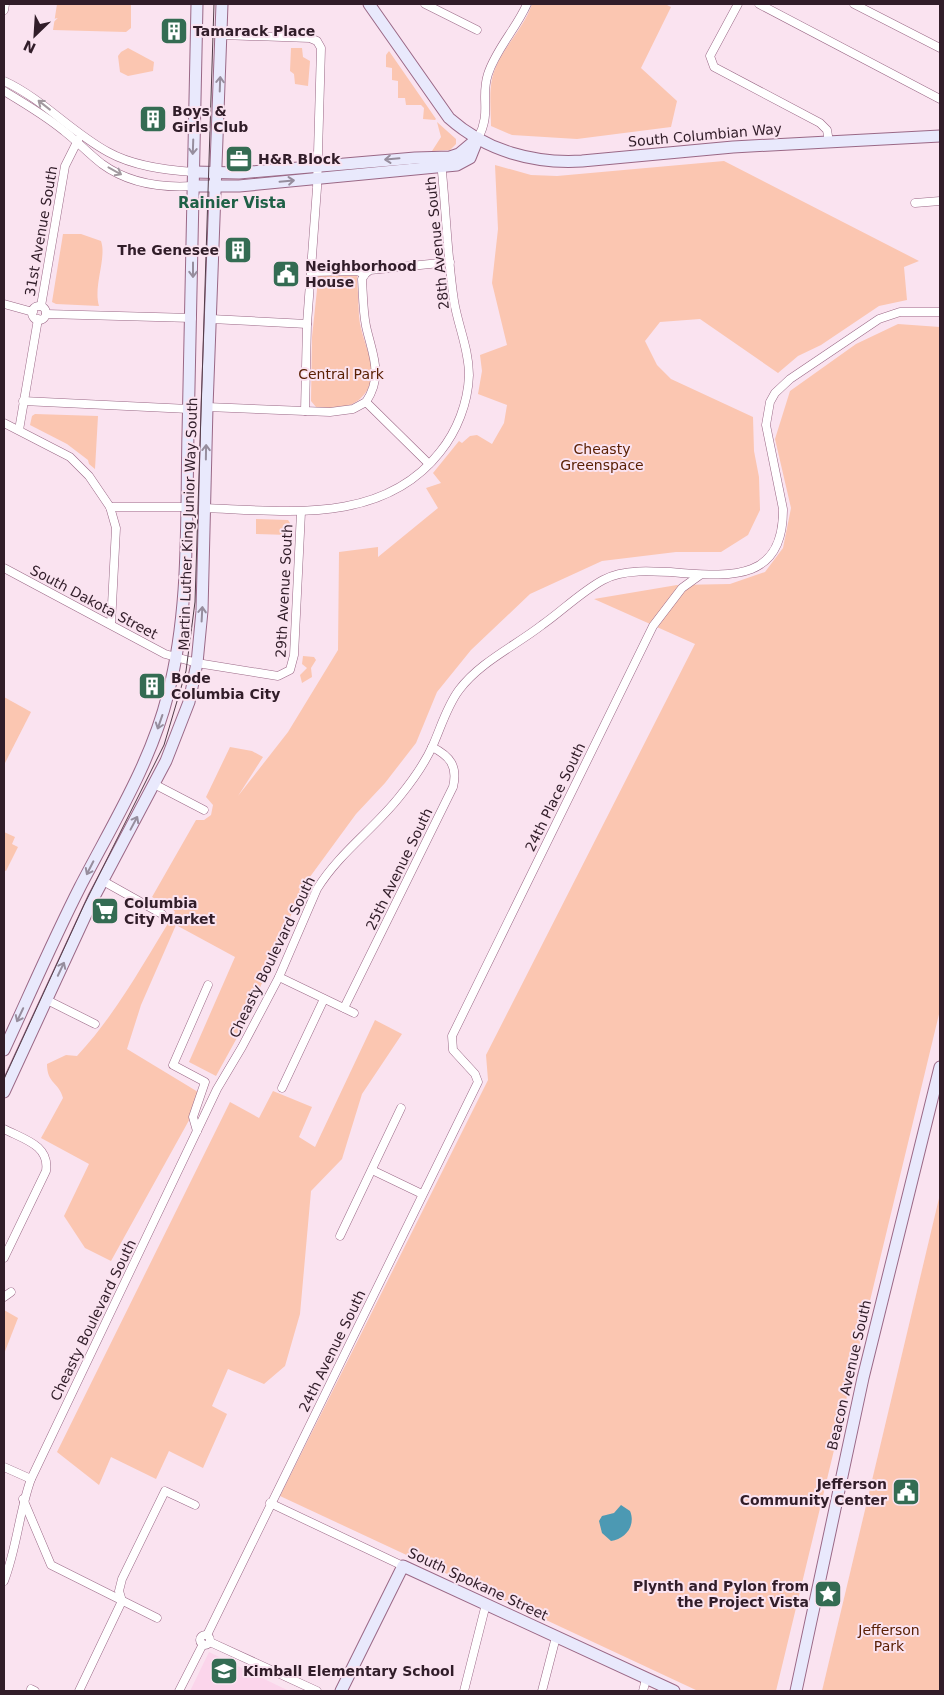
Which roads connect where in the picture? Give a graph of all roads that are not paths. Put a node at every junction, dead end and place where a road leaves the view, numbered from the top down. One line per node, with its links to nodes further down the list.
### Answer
1 (5, 4): 10 (street)
2 (197, 4): 24 (main road, Martin Luther King Junior Way South, one-way to 24)
3 (222, 4): 12 (main road, Martin Luther King Junior Way South)
4 (369, 4): 19 (main road, South Columbian Way)
5 (425, 4): 11 (street)
6 (527, 4): 19 (street)
7 (738, 4): 21 (street)
8 (759, 4): 16 (street)
9 (854, 4): 13 (street)
10 (4, 10)
11 (477, 30)
12 (222, 35): 23 (street); 25 (main road, Martin Luther King Junior Way South, one-way to 12)
13 (940, 48)
14 (4, 81): 17 (street, one-way to 14)
15 (4, 91): 20 (street)
16 (940, 100)
17 (82, 134): 20 (street, 31st Avenue South); 24 (street)
18 (940, 136): 21 (main road, South Columbian Way)
19 (478, 138): 21 (main road, South Columbian Way); 22 (main road)
20 (76, 142): 27 (street, one-way to 27); 35 (street, 31st Avenue South)
21 (828, 142)
22 (441, 162): 23 (main road, one-way to 23); 26 (main road); 31 (street, 28th Avenue South)
23 (318, 165): 25 (main road); 26 (street)
24 (193, 172): 25 (main road); 27 (main road, Martin Luther King Junior Way South)
25 (217, 173): 28 (main road, Martin Luther King Junior Way South)
26 (318, 179): 28 (main road, one-way to 26); 32 (street)
27 (193, 186): 28 (main road); 39 (main road, Martin Luther King Junior Way South, one-way to 39)
28 (216, 186): 41 (main road, Martin Luther King Junior Way South)
29 (940, 201): 30 (street)
30 (915, 203)
31 (450, 262): 33 (street); 50 (street, 28th Avenue South)
32 (312, 272): 33 (street); 42 (street)
33 (365, 274): 44 (street)
34 (4, 304): 36 (street)
35 (41, 306): 36 (street); 38 (street)
36 (33, 312): 40 (street)
37 (940, 312): 56 (street, Cheasty Boulevard South)
38 (46, 314): 39 (street); 40 (street)
39 (192, 318): 46 (main road, Martin Luther King Junior Way South)
40 (38, 319): 43 (street)
41 (211, 319): 42 (street); 45 (main road, Martin Luther King Junior Way South)
42 (307, 324): 47 (street)
43 (23, 401): 46 (street); 49 (street)
44 (366, 402): 47 (street); 50 (street)
45 (207, 408): 47 (street); 53 (main road, Martin Luther King Junior Way South, one-way to 45)
46 (189, 409): 52 (main road, Martin Luther King Junior Way South)
47 (305, 411)
48 (4, 423): 49 (street)
49 (19, 430): 51 (street)
50 (429, 464): 54 (street, 28th Avenue South)
51 (110, 507): 52 (street); 57 (street)
52 (186, 507): 58 (main road, Martin Luther King Junior Way South)
53 (204, 508): 54 (street, 28th Avenue South); 59 (main road, Martin Luther King Junior Way South, one-way to 53)
54 (301, 512): 60 (street, 29th Avenue South)
55 (4, 568): 57 (street, South Dakota Street)
56 (700, 575): 61 (street, Cheasty Boulevard South); 75 (street, 24th Place South)
57 (111, 624): 58 (street, South Dakota Street)
58 (177, 658): 59 (street, South Dakota Street); 73 (main road, Martin Luther King Junior Way South, one-way to 73)
59 (197, 663): 60 (street, South Dakota Street); 62 (main road, Martin Luther King Junior Way South)
60 (290, 670)
61 (432, 747): 66 (street, Cheasty Boulevard South); 70 (street, 25th Avenue South)
62 (154, 784): 63 (street); 64 (main road, Martin Luther King Junior Way South, one-way to 62)
63 (204, 810)
64 (103, 881): 65 (street); 69 (main road, Martin Luther King Junior Way South, one-way to 64)
65 (162, 914)
66 (279, 977): 68 (street); 80 (street, Cheasty Boulevard South)
67 (208, 985): 80 (street)
68 (324, 999): 70 (street); 76 (street)
69 (47, 1000): 72 (street); 77 (main road, Martin Luther King Junior Way South)
70 (344, 1008): 71 (street)
71 (354, 1013)
72 (95, 1024)
73 (4, 1050)
74 (940, 1067): 108 (main road, Beacon Avenue South)
75 (478, 1078): 82 (street, 24th Avenue South)
76 (282, 1088)
77 (4, 1092)
78 (401, 1108): 81 (street)
79 (4, 1129): 84 (street)
80 (197, 1132): 88 (street, Cheasty Boulevard South)
81 (372, 1170): 82 (street); 83 (street)
82 (422, 1194): 90 (street, 24th Avenue South)
83 (340, 1236)
84 (4, 1258)
85 (11, 1292): 86 (street)
86 (4, 1297)
87 (4, 1467): 88 (street)
88 (31, 1479): 89 (street, Cheasty Boulevard South)
89 (23, 1499): 93 (street, Cheasty Boulevard South); 94 (street)
90 (270, 1503): 92 (street, South Spokane Street); 98 (street, 24th Avenue South)
91 (196, 1505): 94 (street)
92 (403, 1566): 95 (main road, South Spokane Street); 103 (main road)
93 (4, 1581)
94 (122, 1602): 96 (street); 100 (street)
95 (486, 1604): 97 (main road, South Spokane Street); 104 (street)
96 (157, 1618)
97 (556, 1637): 99 (main road, South Spokane Street); 105 (street)
98 (206, 1640): 101 (street, 24th Avenue South); 102 (street)
99 (646, 1679): 106 (street); 107 (main road, South Spokane Street)
100 (80, 1691)
101 (179, 1691)
102 (317, 1691)
103 (341, 1691)
104 (464, 1691)
105 (542, 1691)
106 (643, 1691)
107 (674, 1691)
108 (796, 1691)

